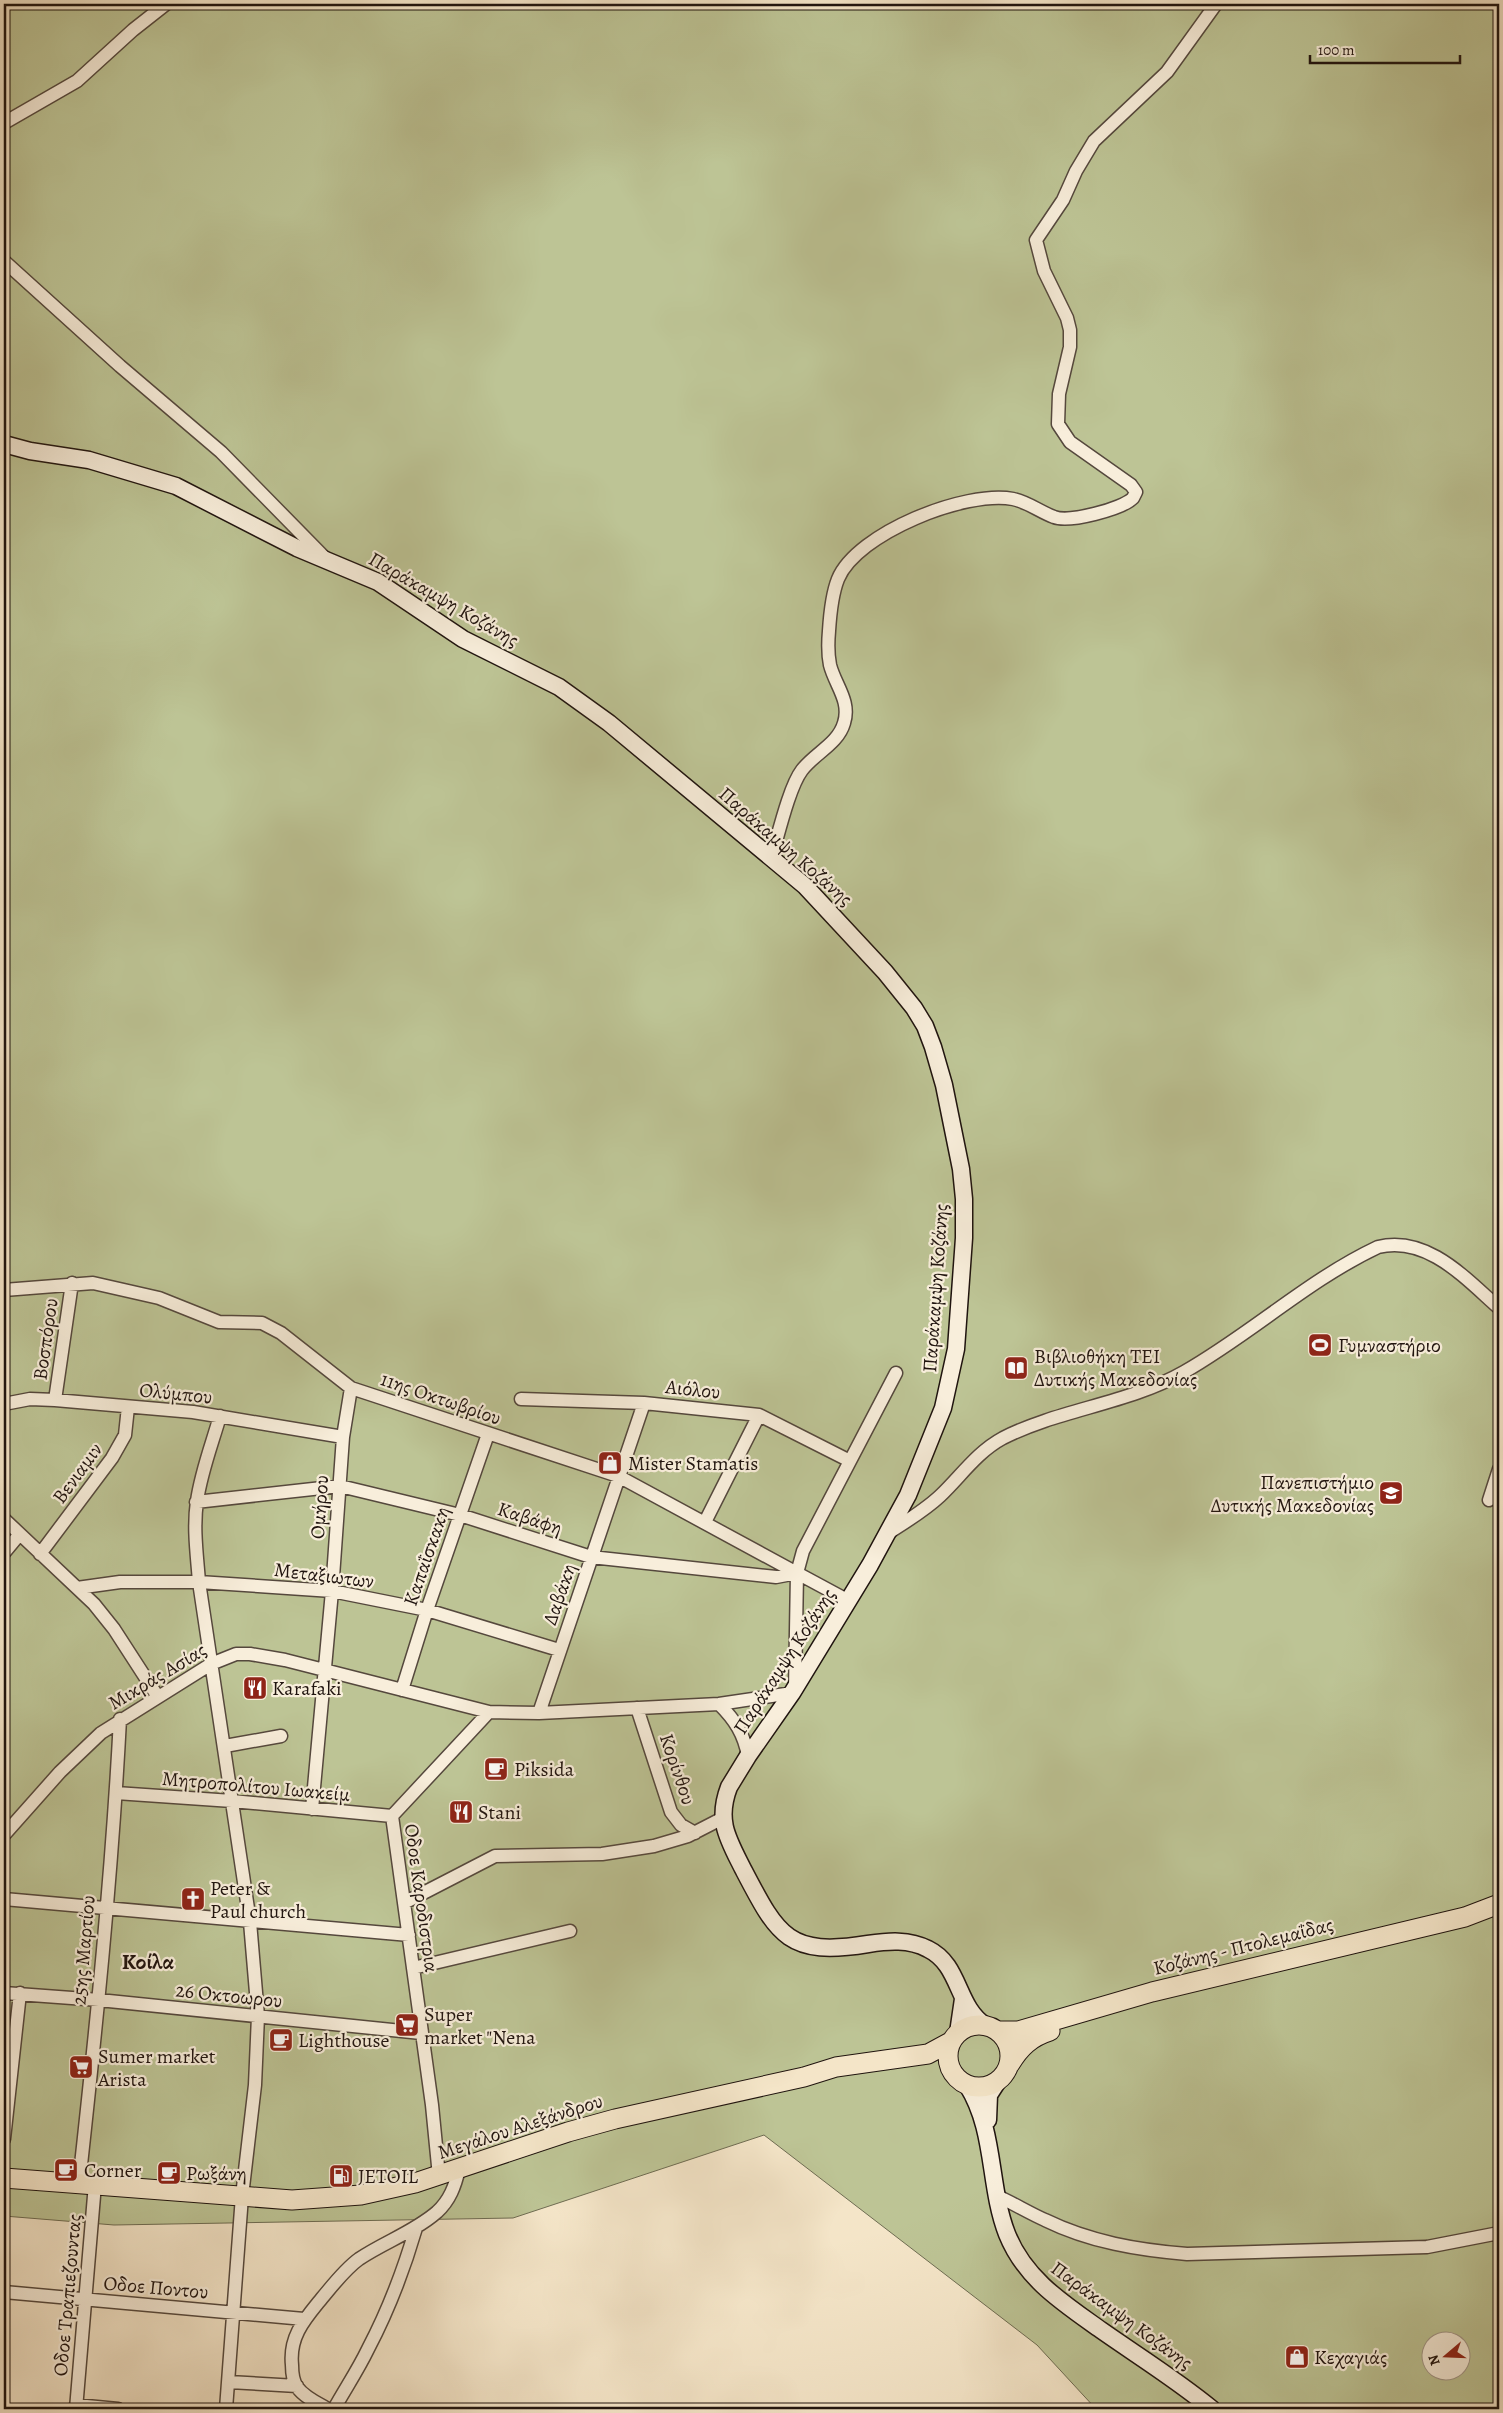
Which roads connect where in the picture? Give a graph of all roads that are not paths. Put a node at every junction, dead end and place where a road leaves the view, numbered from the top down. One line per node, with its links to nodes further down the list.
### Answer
1 (166, 4): 3 (street)
2 (1216, 4): 7 (street)
3 (4, 123)
4 (4, 262): 6 (street)
5 (4, 444): 6 (main road, Παράκαμψη Κοζάνης)
6 (327, 560): 7 (main road, Παράκαμψη Κοζάνης)
7 (771, 859): 31 (main road, Παράκαμψη Κοζάνης)
8 (72, 1283): 9 (street, 11ης Οκτωβρίου); 12 (street, 11ης Οκτωβρίου); 14 (street, Βοσπόρου)
9 (4, 1290)
10 (1499, 1308): 31 (street)
11 (896, 1373): 22 (street)
12 (351, 1388): 20 (street, 11ης Οκτωβρίου); 21 (street, Ομήρου)
13 (522, 1399): 15 (street, Αιόλου)
14 (55, 1400): 16 (street, Ολύμπου); 17 (street, Ολύμπου)
15 (644, 1403): 18 (street, Αιόλου); 24 (street, Δαβάκη)
16 (4, 1404)
17 (128, 1407): 19 (street, Ολύμπου); 34 (street, Βενιαμιν)
18 (759, 1415): 22 (street, Αιόλου); 30 (street)
19 (220, 1416): 21 (street, Ολύμπου); 27 (street)
20 (488, 1434): 24 (street, 11ης Οκτωβρίου); 28 (street, Καπαΐσκακη)
21 (343, 1437): 25 (street, Ομήρου)
22 (850, 1461): 36 (street)
23 (1499, 1469): 26 (street)
24 (618, 1476): 30 (street, 11ης Οκτωβρίου); 35 (street, Δαβάκη)
25 (340, 1486): 27 (street, Καβάφη); 28 (street, Καβάφη); 39 (street, Ομήρου)
26 (1491, 1501)
27 (196, 1502): 37 (street)
28 (460, 1515): 35 (street, Καβάφη); 41 (street, Καπαΐσκακη)
29 (4, 1519): 32 (street)
30 (705, 1522): 36 (street, 11ης Οκτωβρίου)
31 (887, 1534): 40 (main road, Παράκαμψη Κοζάνης)
32 (19, 1535): 33 (street); 34 (street)
33 (4, 1553)
34 (40, 1554): 38 (street)
35 (591, 1557): 36 (street, Καβάφη); 42 (street, Δαβάκη)
36 (797, 1573): 40 (street); 46 (street)
37 (199, 1582): 38 (street, Μεταξιωτων); 39 (street, Μεταξιωτων); 43 (street)
38 (78, 1588): 47 (street)
39 (332, 1591): 41 (street, Μεταξιωτων); 44 (street, Ομήρου)
40 (848, 1601): 46 (main road, Παράκαμψη Κοζάνης)
41 (427, 1610): 42 (street, Μεταξιωτων); 45 (street, Καπαΐσκακη)
42 (559, 1650): 51 (street, Δαβάκη)
43 (211, 1664): 44 (street, Μικράς Ασίας); 47 (street, Μικράς Ασίας); 54 (street)
44 (325, 1670): 45 (street, Μικράς Ασίας); 58 (street, Ομήρου)
45 (402, 1690): 50 (street, Μικράς Ασίας)
46 (793, 1691): 48 (street); 55 (main road, Παράκαμψη Κοζάνης)
47 (158, 1697): 52 (street, Μικράς Ασίας)
48 (719, 1704): 49 (street); 55 (street)
49 (637, 1708): 51 (street); 61 (street, Κορίνθου)
50 (489, 1712): 51 (street); 59 (street, Oδοε Καροδιστρια)
51 (539, 1713)
52 (120, 1719): 56 (street, 25ης Μαρτίου); 62 (street, Μικράς Ασίας)
53 (281, 1736): 54 (street)
54 (225, 1746): 57 (street)
55 (748, 1756): 60 (main road, Παράκαμψη Κοζάνης)
56 (116, 1793): 57 (street, Μητροπολίτου Ιωακείμ); 66 (street, 25ης Μαρτίου)
57 (232, 1801): 58 (street, Μητροπολίτου Ιωακείμ); 68 (street)
58 (312, 1809): 59 (street, Μητροπολίτου Ιωακείμ)
59 (392, 1816): 64 (street, Oδοε Καροδιστρια)
60 (723, 1818): 61 (street); 74 (main road, Παράκαμψη Κοζάνης)
61 (695, 1833): 64 (street)
62 (4, 1835)
63 (4, 1899): 66 (street)
64 (404, 1903): 70 (street, Oδοε Καροδιστρια)
65 (1499, 1904): 77 (main road, Κοζάνης - Πτολεμαΐδας)
66 (106, 1909): 68 (street); 75 (street, 25ης Μαρτίου)
67 (1499, 1915): 80 (main road, Κοζάνης - Πτολεμαΐδας)
68 (250, 1922): 70 (street); 76 (street)
69 (570, 1931): 71 (street)
70 (409, 1935): 71 (street, Oδοε Καροδιστρια)
71 (413, 1968): 78 (street, Oδοε Καροδιστρια)
72 (4, 1993): 73 (street, 26 Οκτοωρου)
73 (20, 1994): 75 (street, 26 Οκτοωρου); 85 (street)
74 (963, 1999): 77 (main road, Παράκαμψη Κοζάνης); 79 (main road)
75 (98, 2000): 76 (street, 26 Οκτοωρου); 89 (street, 25ης Μαρτίου)
76 (258, 2016): 78 (street, 26 Οκτοωρου); 90 (street)
77 (992, 2028): 79 (main road); 80 (main road)
78 (421, 2033): 87 (street, Oδοε Καροδιστρια)
79 (955, 2037): 81 (main road); 82 (main road)
80 (1010, 2064): 83 (main road)
81 (804, 2077): 82 (main road); 86 (main road, Μεγάλου Αλεξάνδρου)
82 (961, 2080): 83 (main road); 84 (main road, Παράκαμψη Κοζάνης)
83 (998, 2081): 84 (main road, Παράκαμψη Κοζάνης)
84 (987, 2132): 91 (main road, Παράκαμψη Κοζάνης)
85 (4, 2139)
86 (459, 2169): 87 (main road, Μεγάλου Αλεξάνδρου); 92 (street)
87 (439, 2176): 90 (main road, Μεγάλου Αλεξάνδρου)
88 (4, 2178): 89 (main road, Μεγάλου Αλεξάνδρου)
89 (87, 2184): 90 (main road, Μεγάλου Αλεξάνδρου); 95 (street, Oδοε Τραπιεζουντας)
90 (242, 2196): 96 (street)
91 (997, 2196): 93 (street); 105 (main road, Παράκαμψη Κοζάνης)
92 (416, 2228): 97 (street); 104 (street)
93 (1499, 2233)
94 (4, 2292): 95 (street, Oδοε Ποντου)
95 (85, 2299): 96 (street, Oδοε Ποντου); 100 (street, Oδοε Τραπιεζουντας)
96 (234, 2313): 97 (street, Oδοε Ποντου); 98 (street)
97 (304, 2319): 99 (street)
98 (229, 2382): 99 (street); 102 (street)
99 (297, 2386): 103 (street)
100 (76, 2407): 101 (street)
101 (118, 2409)
102 (226, 2409)
103 (328, 2409)
104 (334, 2409)
105 (1212, 2409)

